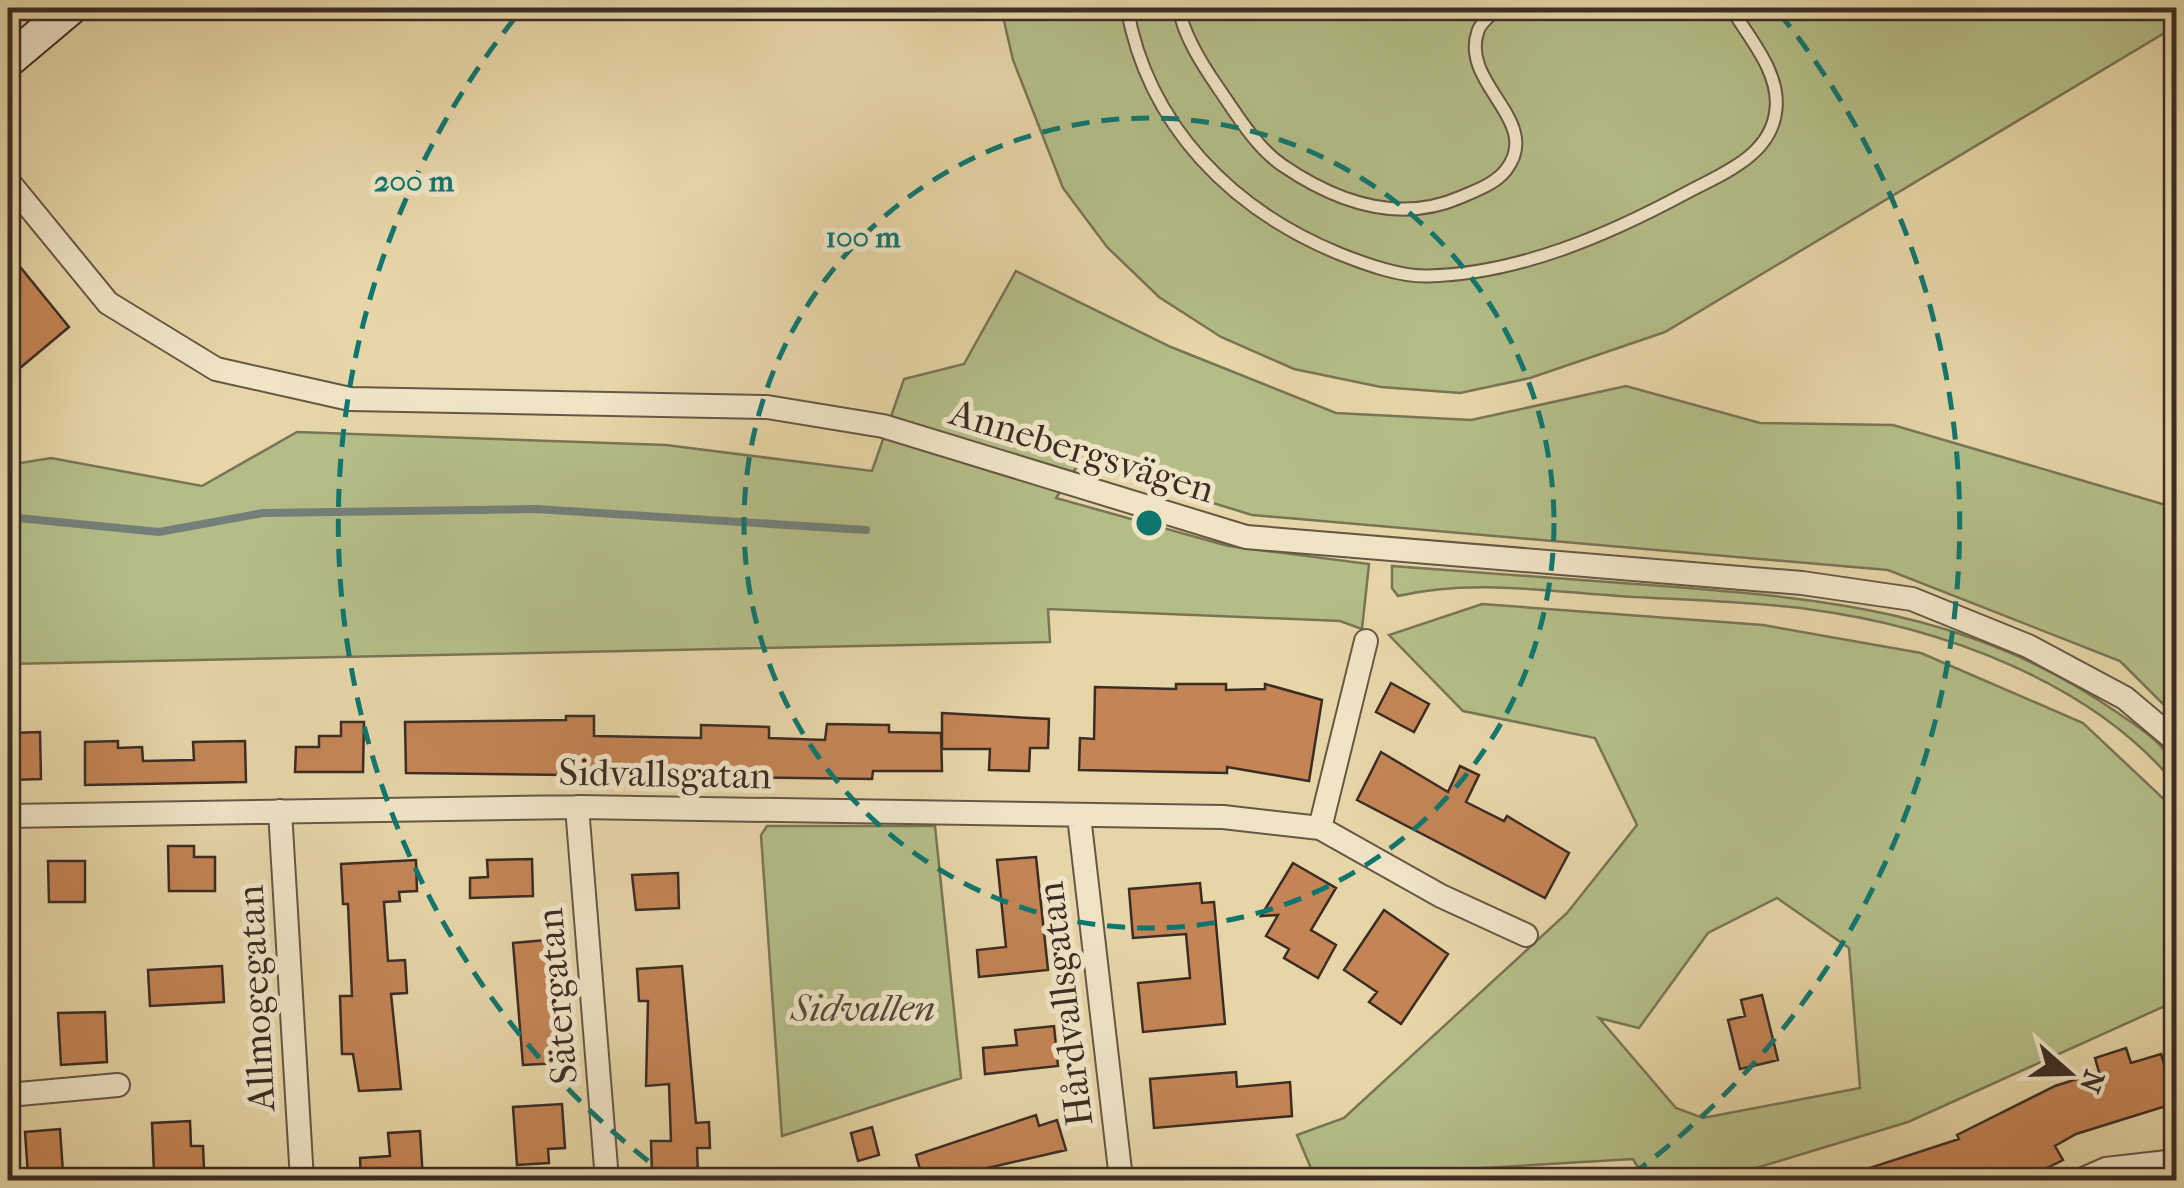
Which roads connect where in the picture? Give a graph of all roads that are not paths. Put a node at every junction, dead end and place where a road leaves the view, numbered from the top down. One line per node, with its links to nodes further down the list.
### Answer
1 (72, 8): 6 (street)
2 (1126, 8): 5 (lane)
3 (1179, 8): 4 (lane)
4 (1497, 8)
5 (1731, 8)
6 (8, 60)
7 (8, 181): 9 (street, Annebergsvägen)
8 (1366, 641): 14 (street)
9 (2176, 741)
10 (577, 806): 11 (street, Sidvallsgatan); 13 (street, Sidvallsgatan); 20 (street, Sätergatan)
11 (280, 811): 12 (street, Sidvallsgatan); 19 (street, Allmogegatan)
12 (8, 816)
13 (1079, 816): 14 (street, Sidvallsgatan); 21 (street, Hårdvallsgatan)
14 (1320, 828): 15 (street, Sidvallsgatan)
15 (1526, 935)
16 (118, 1084): 17 (street)
17 (8, 1095)
18 (2176, 1162): 22 (street)
19 (302, 1180)
20 (607, 1180)
21 (1115, 1180)
22 (2081, 1180)

